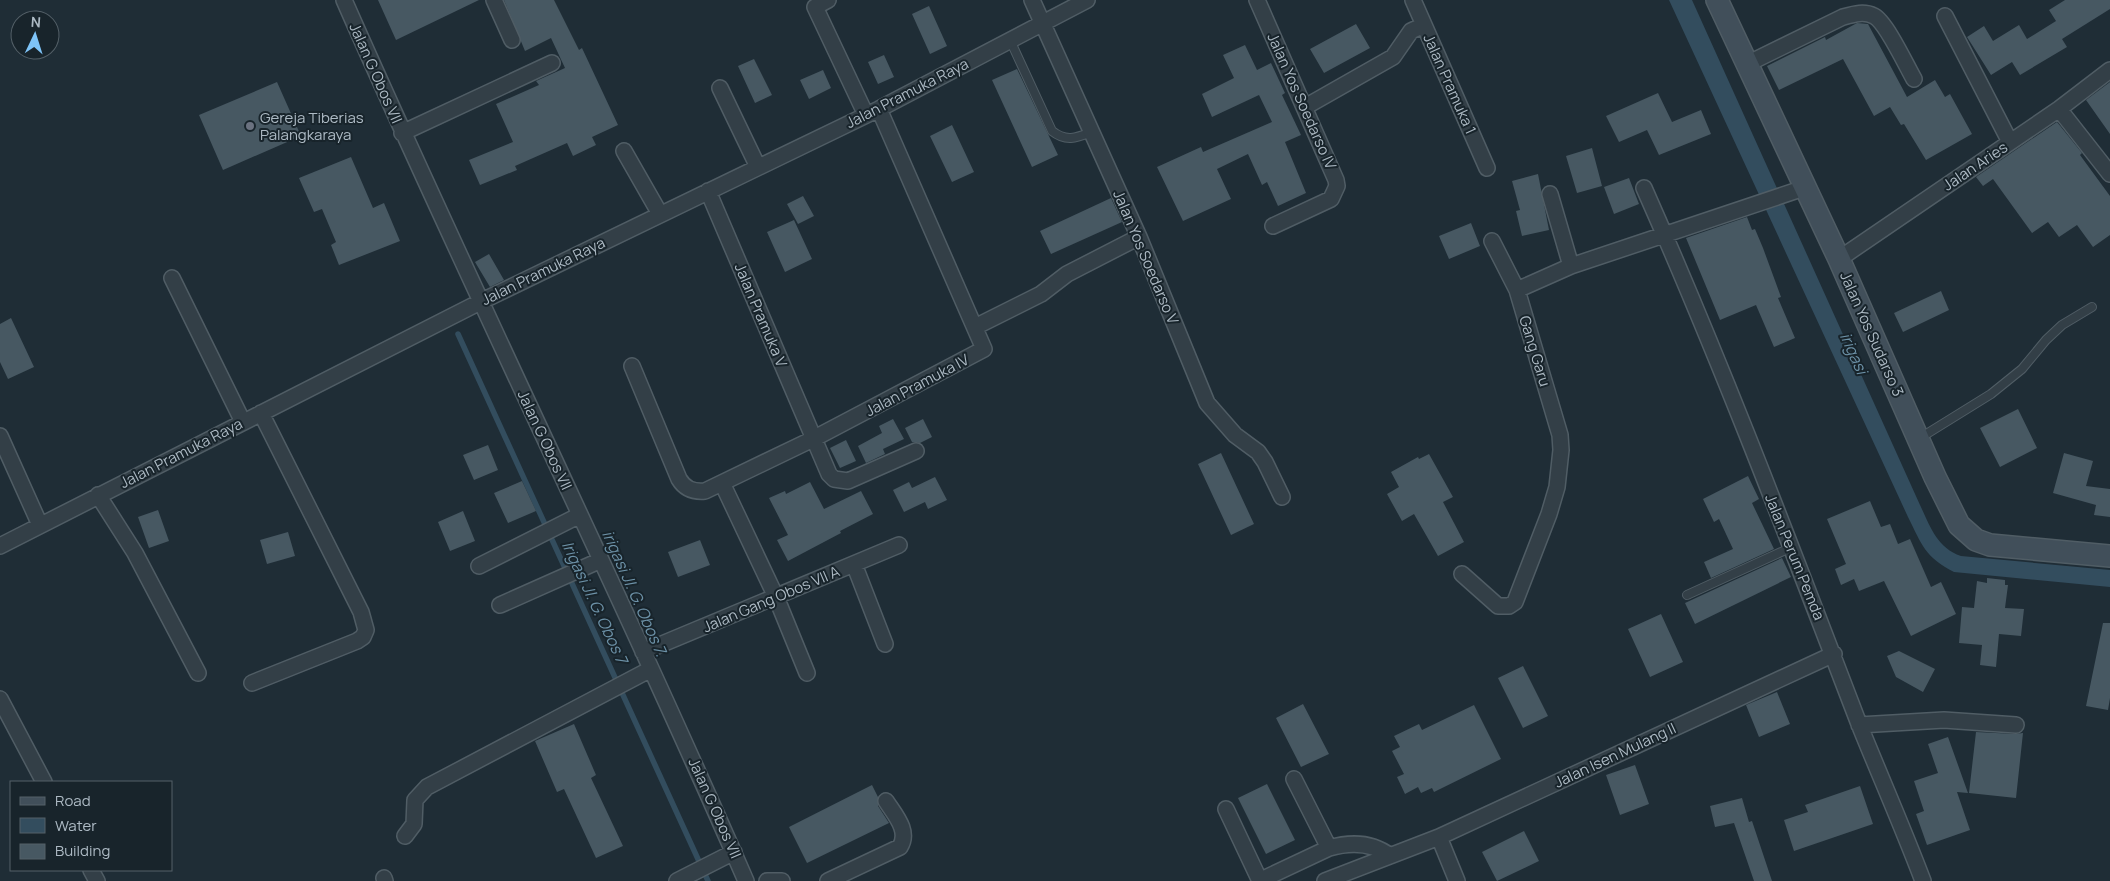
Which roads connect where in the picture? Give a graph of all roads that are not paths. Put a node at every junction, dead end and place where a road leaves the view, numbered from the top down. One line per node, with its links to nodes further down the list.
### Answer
1 (344, 0): 23 (street, Jalan G Obos VII)
2 (494, 0): 12 (street)
3 (1032, 0): 10 (street, Jalan Yos Soedarso V)
4 (1087, 0): 10 (street, Jalan Pramuka Raya)
5 (1257, 0): 19 (street, Jalan Yos Soedarso IV)
6 (1413, 0): 11 (street, Jalan Pramuka 1)
7 (1716, 0): 15 (street, Jalan Yos Sudarso 3)
8 (818, 2): 21 (street, Jalan Pramuka IV)
9 (1945, 16): 24 (street)
10 (1042, 23): 13 (street, Jalan Pramuka Raya); 22 (street, Jalan Yos Soedarso V)
11 (1424, 25): 19 (street); 27 (street, Jalan Pramuka 1)
12 (512, 40)
13 (1010, 40): 21 (street, Jalan Pramuka Raya); 22 (lane)
14 (552, 63): 23 (street)
15 (1747, 64): 17 (street); 31 (street, Jalan Yos Sudarso 3)
16 (2110, 70): 20 (street, Jalan Aries)
17 (1914, 79)
18 (720, 88): 26 (street)
19 (1305, 107): 34 (street, Jalan Yos Soedarso IV)
20 (2059, 109): 24 (street, Jalan Aries); 28 (street)
21 (872, 112): 26 (street, Jalan Pramuka Raya); 44 (street, Jalan Pramuka IV)
22 (1092, 132): 36 (street, Jalan Yos Soedarso V)
23 (402, 133): 42 (street, Jalan G Obos VII)
24 (2010, 142): 38 (street, Jalan Aries)
25 (624, 151): 33 (street)
26 (758, 167): 30 (street, Jalan Pramuka Raya)
27 (1487, 168)
28 (2110, 174)
29 (1644, 188): 35 (street, Jalan Perum Pemda)
30 (708, 191): 33 (street, Jalan Pramuka Raya); 49 (street, Jalan Pramuka V)
31 (1796, 192): 35 (street); 38 (street, Jalan Yos Sudarso 3)
32 (1550, 194): 39 (street)
33 (660, 214): 42 (street, Jalan Pramuka Raya)
34 (1273, 226)
35 (1664, 234): 39 (street); 59 (street, Jalan Perum Pemda)
36 (1139, 238): 44 (street); 54 (street, Jalan Yos Soedarso V)
37 (1492, 241): 41 (street)
38 (1839, 259): 50 (street, Jalan Yos Sudarso 3)
39 (1571, 266): 41 (street)
40 (172, 278): 47 (street)
41 (1517, 290): 64 (street, Gang Garu)
42 (482, 301): 46 (street, Jalan Pramuka Raya); 55 (street, Jalan G Obos VII)
43 (2092, 306): 50 (lane)
44 (975, 327): 49 (street, Jalan Pramuka IV)
45 (632, 366): 52 (street, Jalan Pramuka IV)
46 (261, 413): 47 (street, Jalan Pramuka Raya); 74 (street)
47 (244, 422): 53 (street, Jalan Pramuka Raya)
48 (0, 436): 56 (street)
49 (813, 439): 51 (street, Jalan Pramuka V); 52 (street, Jalan Pramuka IV)
50 (1918, 439): 60 (street, Jalan Yos Sudarso 3)
51 (916, 451)
52 (722, 485): 66 (street)
53 (98, 495): 56 (street, Jalan Pramuka Raya); 72 (street)
54 (1282, 497)
55 (580, 515): 61 (street, Jalan G Obos VII); 63 (street)
56 (40, 525): 58 (street, Jalan Pramuka Raya)
57 (900, 545): 62 (street, Jalan Gang Obos VII A)
58 (0, 546)
59 (1792, 547): 65 (lane); 70 (street, Jalan Perum Pemda)
60 (2110, 556)
61 (601, 560): 67 (street); 69 (street, Jalan G Obos VII)
62 (854, 564): 66 (street, Jalan Gang Obos VII A); 68 (street)
63 (480, 566)
64 (1462, 574)
65 (1687, 595)
66 (776, 597): 69 (street, Jalan Gang Obos VII A); 73 (street)
67 (500, 605)
68 (885, 644)
69 (643, 652): 71 (street, Jalan G Obos VII)
70 (1834, 654): 76 (street, Jalan Perum Pemda); 83 (street, Jalan Isen Mulang II)
71 (651, 669): 82 (street); 85 (street, Jalan G Obos VII)
72 (198, 673)
73 (807, 673)
74 (252, 683)
75 (0, 699): 79 (street)
76 (1860, 725): 77 (street); 95 (street, Jalan Perum Pemda)
77 (2016, 725)
78 (1294, 779): 84 (street)
79 (43, 781)
80 (886, 801): 91 (street)
81 (1226, 808): 92 (street)
82 (405, 836)
83 (1439, 837): 86 (street, Jalan Isen Mulang II); 94 (street)
84 (1329, 848): 86 (street); 92 (street)
85 (734, 852): 87 (street); 88 (street, Jalan G Obos VII)
86 (1390, 856): 93 (street, Jalan Isen Mulang II)
87 (677, 881)
88 (746, 881)
89 (767, 881): 90 (street)
90 (782, 881)
91 (828, 881)
92 (1260, 881)
93 (1325, 881)
94 (1457, 881)
95 (1923, 881)

